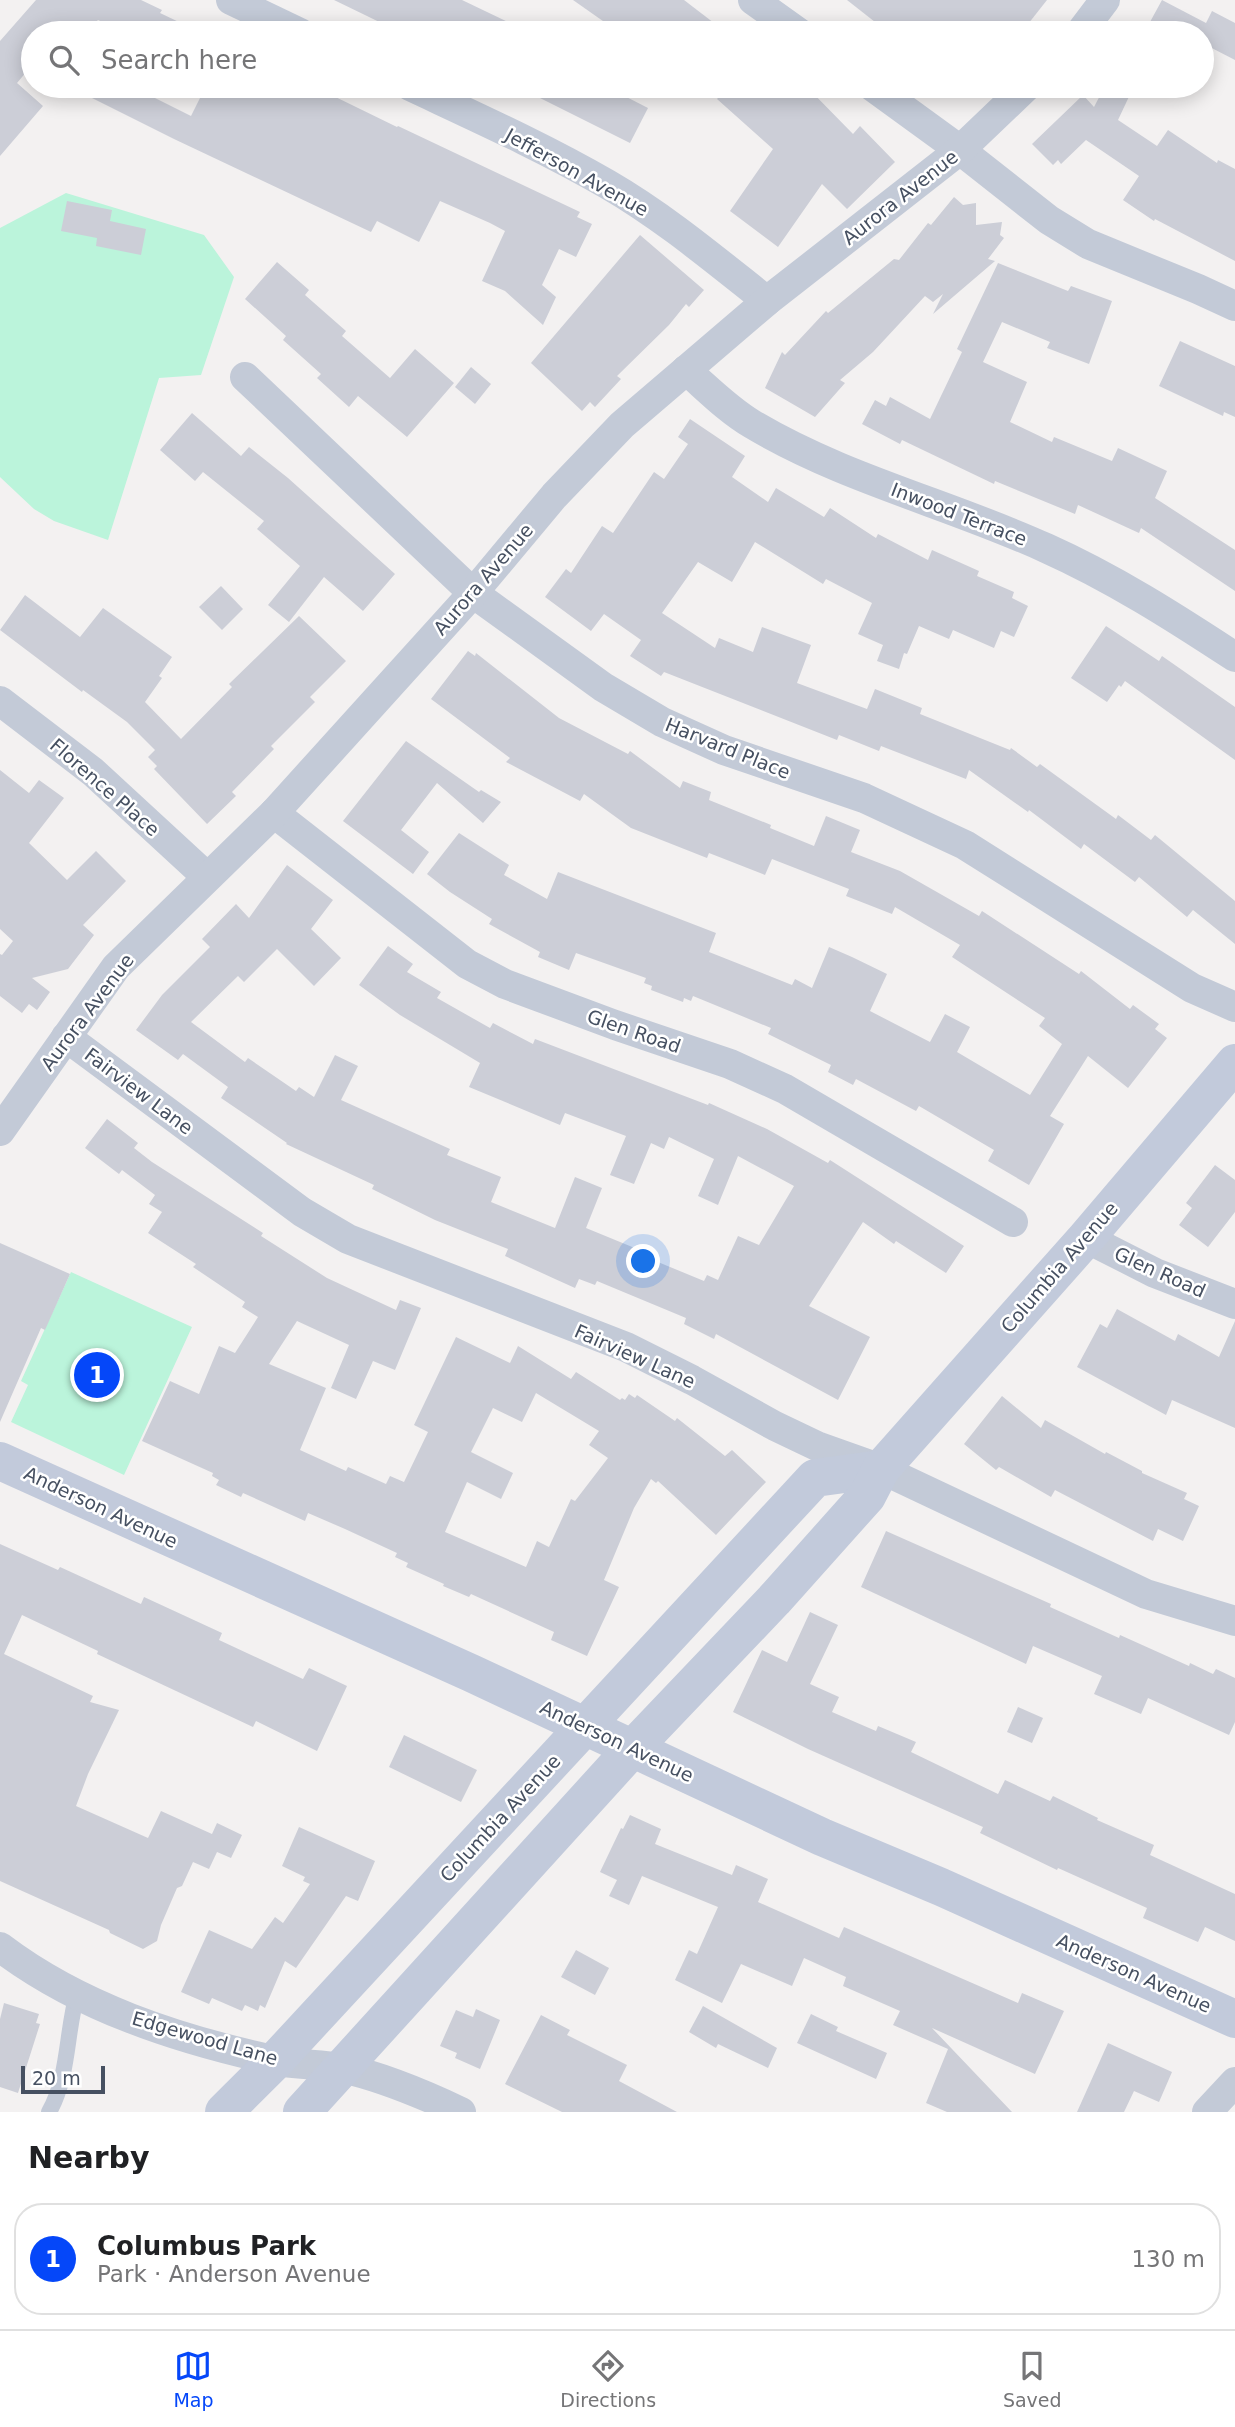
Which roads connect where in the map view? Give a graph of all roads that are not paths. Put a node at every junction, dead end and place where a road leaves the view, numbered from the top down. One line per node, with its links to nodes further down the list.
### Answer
1 (231, 0): 4 (street)
2 (753, 0): 5 (street)
3 (1105, 0): 6 (street)
4 (275, 21)
5 (782, 21)
6 (1089, 21)
7 (435, 98): 11 (street, Jefferson Avenue)
8 (888, 98): 10 (street)
9 (1014, 98): 10 (street, Aurora Avenue)
10 (960, 150): 11 (street, Aurora Avenue); 12 (street)
11 (767, 301): 13 (street, Aurora Avenue)
12 (1235, 306)
13 (687, 370): 15 (street, Aurora Avenue); 16 (street, Inwood Terrace)
14 (245, 377): 15 (street, Harvard Place)
15 (473, 593): 18 (street, Aurora Avenue); 20 (street, Harvard Place)
16 (1235, 657)
17 (0, 701): 19 (street, Florence Place)
18 (274, 813): 19 (street, Aurora Avenue); 24 (street, Glen Road)
19 (207, 877): 21 (street, Aurora Avenue)
20 (1235, 1007)
21 (66, 1037): 23 (street, Aurora Avenue); 28 (street, Fairview Lane)
22 (1235, 1063): 25 (street, Columbia Avenue)
23 (0, 1131)
24 (1013, 1222)
25 (1086, 1238): 26 (street, Glen Road); 28 (street, Columbia Avenue)
26 (1235, 1304)
27 (0, 1461): 30 (street, Anderson Avenue)
28 (881, 1469): 29 (street, Fairview Lane); 30 (street, Columbia Avenue); 31 (street, Columbia Avenue)
29 (1235, 1621)
30 (584, 1726): 31 (street, Anderson Avenue); 35 (street, Columbia Avenue)
31 (632, 1749): 34 (street, Anderson Avenue); 36 (street, Columbia Avenue)
32 (0, 1947): 33 (street, Edgewood Lane)
33 (77, 1994): 35 (street, Edgewood Lane); 38 (lane)
34 (1235, 2019)
35 (275, 2061): 36 (street, Edgewood Lane); 39 (street, Columbia Avenue)
36 (342, 2068): 40 (street, Columbia Avenue); 41 (street, Edgewood Lane)
37 (1235, 2082): 42 (street)
38 (48, 2112)
39 (224, 2112)
40 (302, 2112)
41 (461, 2112)
42 (1207, 2112)

